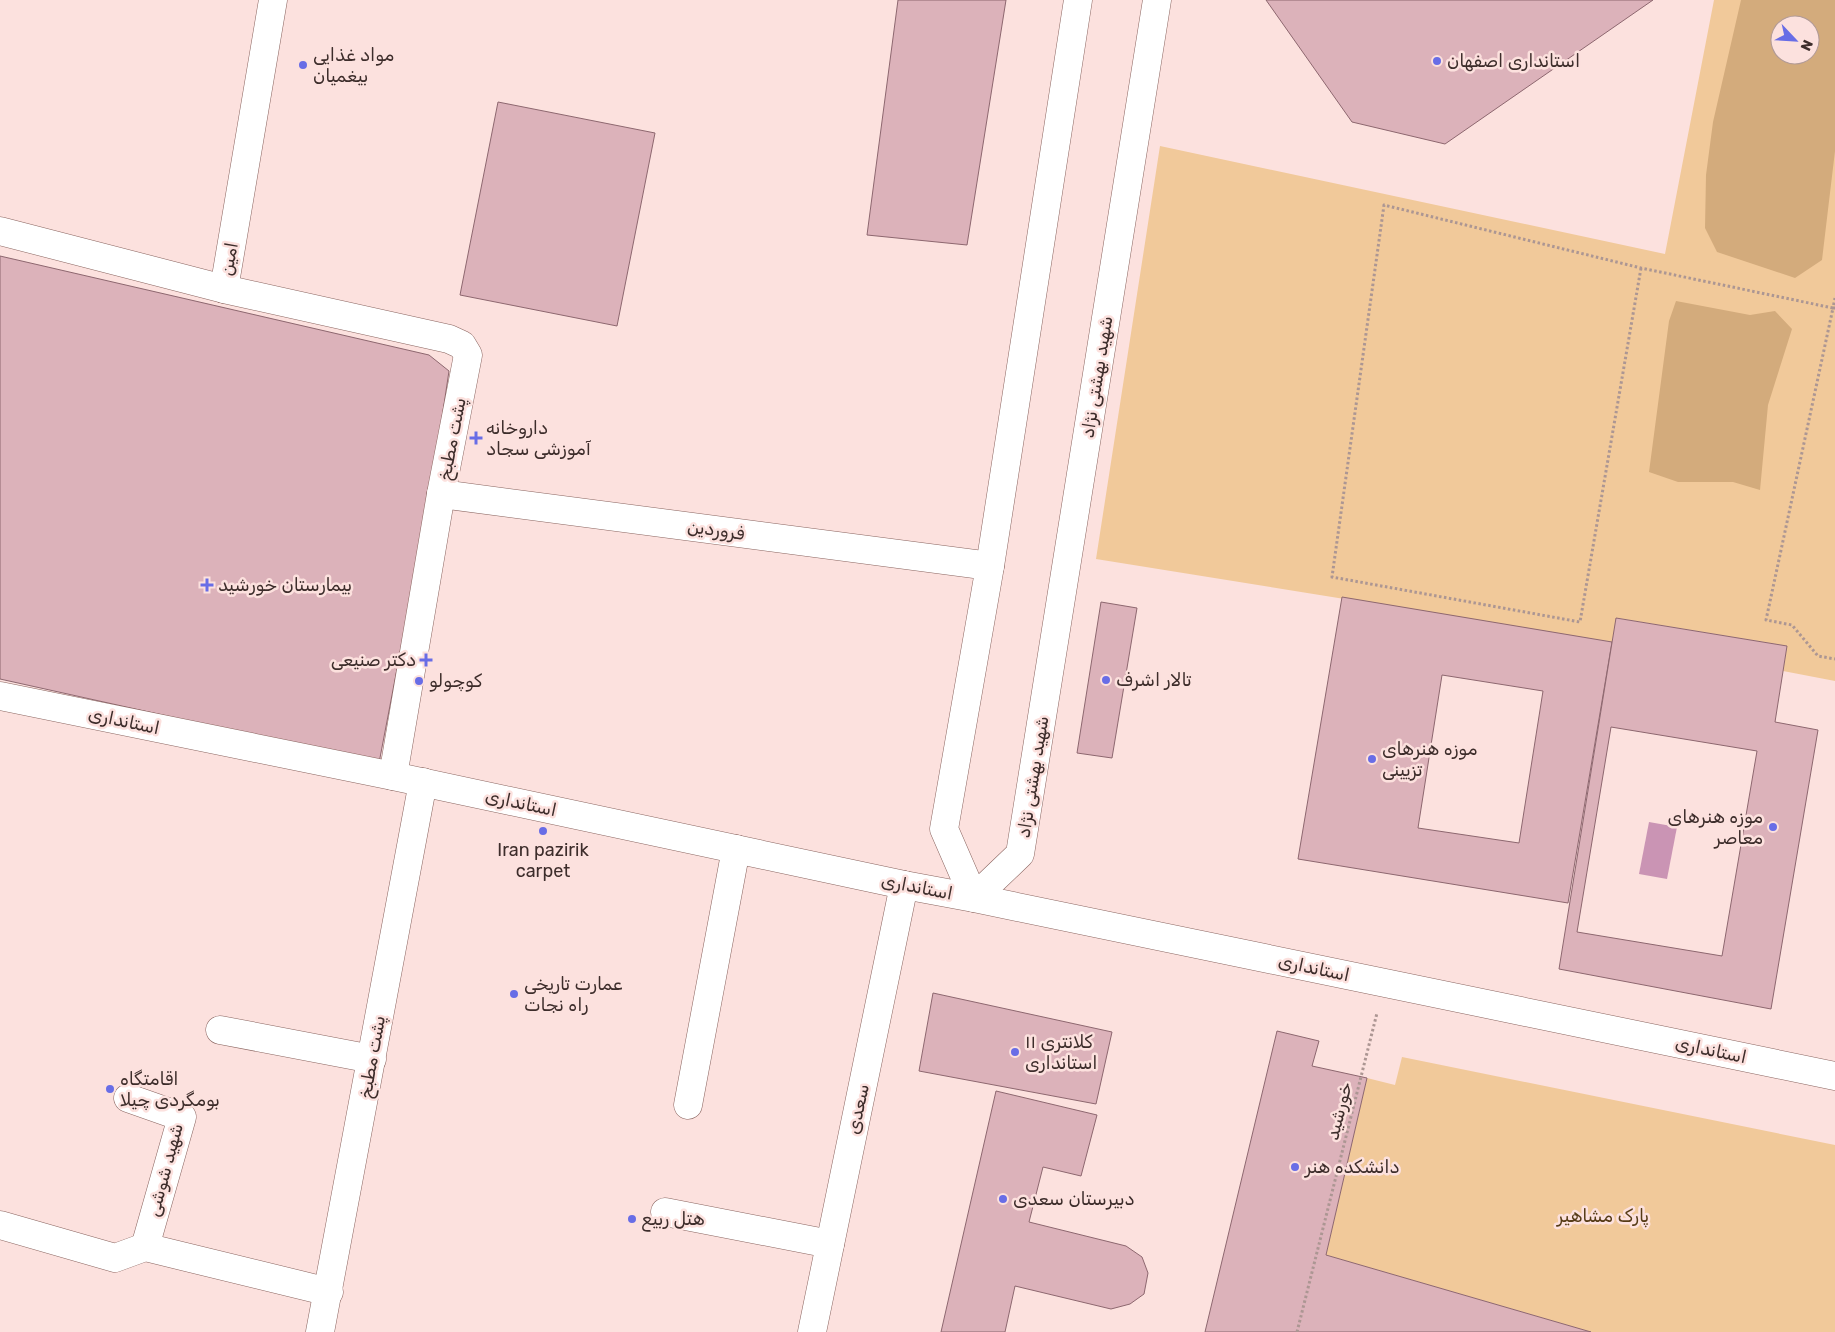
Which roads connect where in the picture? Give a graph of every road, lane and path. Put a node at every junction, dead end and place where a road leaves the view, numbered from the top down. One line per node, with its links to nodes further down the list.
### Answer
1 (273, 0): 6 (street, امین)
2 (1078, 0): 10 (street)
3 (1158, 0): 17 (street, شهید بهشتی نژاد)
4 (0, 230): 6 (street, امین)
5 (1641, 268): 5 (path); 8 (path)
6 (224, 289): 9 (street, پشت مطبخ)
7 (1835, 298): 8 (path)
8 (1834, 308): 11 (path)
9 (441, 494): 10 (street, فروردین); 13 (street, پشت مطبخ)
10 (990, 566): 17 (street)
11 (1835, 659)
12 (0, 696): 13 (street, استانداری)
13 (393, 776): 14 (street, استانداری)
14 (423, 782): 15 (street, استانداری); 20 (street, پشت مطبخ)
15 (736, 849): 16 (street, استانداری); 23 (street)
16 (904, 886): 17 (street, استانداری); 26 (street, سعدی)
17 (974, 898): 18 (street, استانداری)
18 (1385, 983): 21 (street, استانداری); 31 (path, خورشید)
19 (220, 1030): 20 (street)
20 (372, 1059): 28 (street, پشت مطبخ)
21 (1835, 1076)
22 (128, 1098): 27 (street, شهید شوشی)
23 (688, 1105)
24 (665, 1212): 26 (street)
25 (0, 1225): 27 (street)
26 (830, 1244): 30 (street, سعدی)
27 (145, 1247): 28 (street)
28 (329, 1292): 29 (street, پشت مطبخ)
29 (320, 1332)
30 (812, 1332)
31 (1297, 1332)

